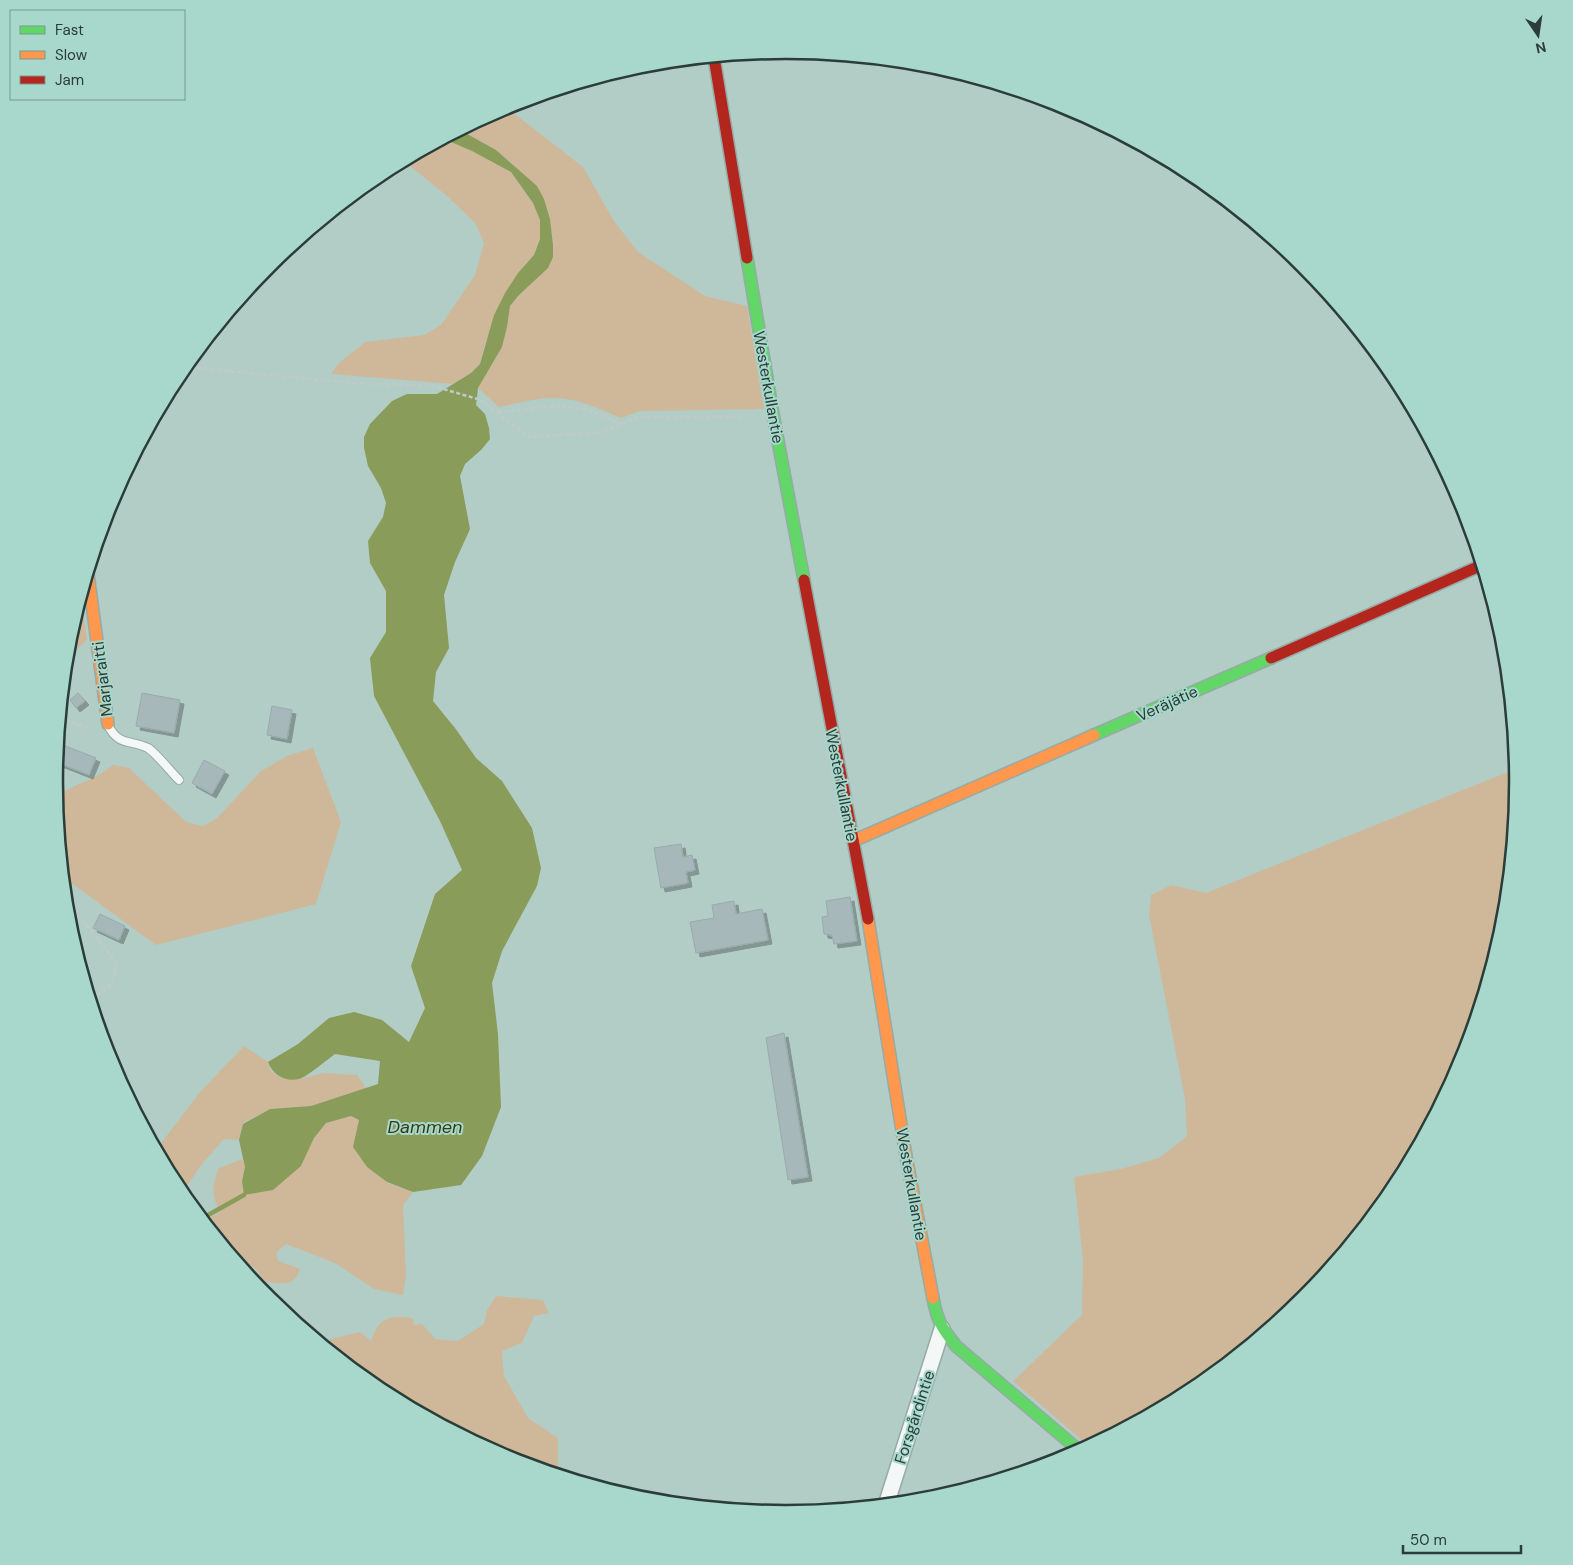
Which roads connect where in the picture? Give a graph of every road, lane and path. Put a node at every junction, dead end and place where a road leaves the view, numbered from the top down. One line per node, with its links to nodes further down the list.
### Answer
1 (715, 63): 4 (street, Westerkullantie)
2 (194, 368): 3 (path)
3 (496, 412): 5 (path); 5 (path)
4 (773, 414): 5 (path); 11 (street, Westerkullantie)
5 (622, 424)
6 (1477, 567): 11 (street, Veräjätie)
7 (90, 586): 9 (street, Marjaraitti)
8 (66, 718): 9 (path)
9 (108, 724): 10 (lane)
10 (179, 780)
11 (853, 841): 14 (street, Westerkullantie)
12 (75, 910): 13 (path)
13 (95, 997)
14 (942, 1329): 15 (street, Westerkullantie); 16 (street, Forsgårdintie)
15 (1074, 1446)
16 (888, 1499)

